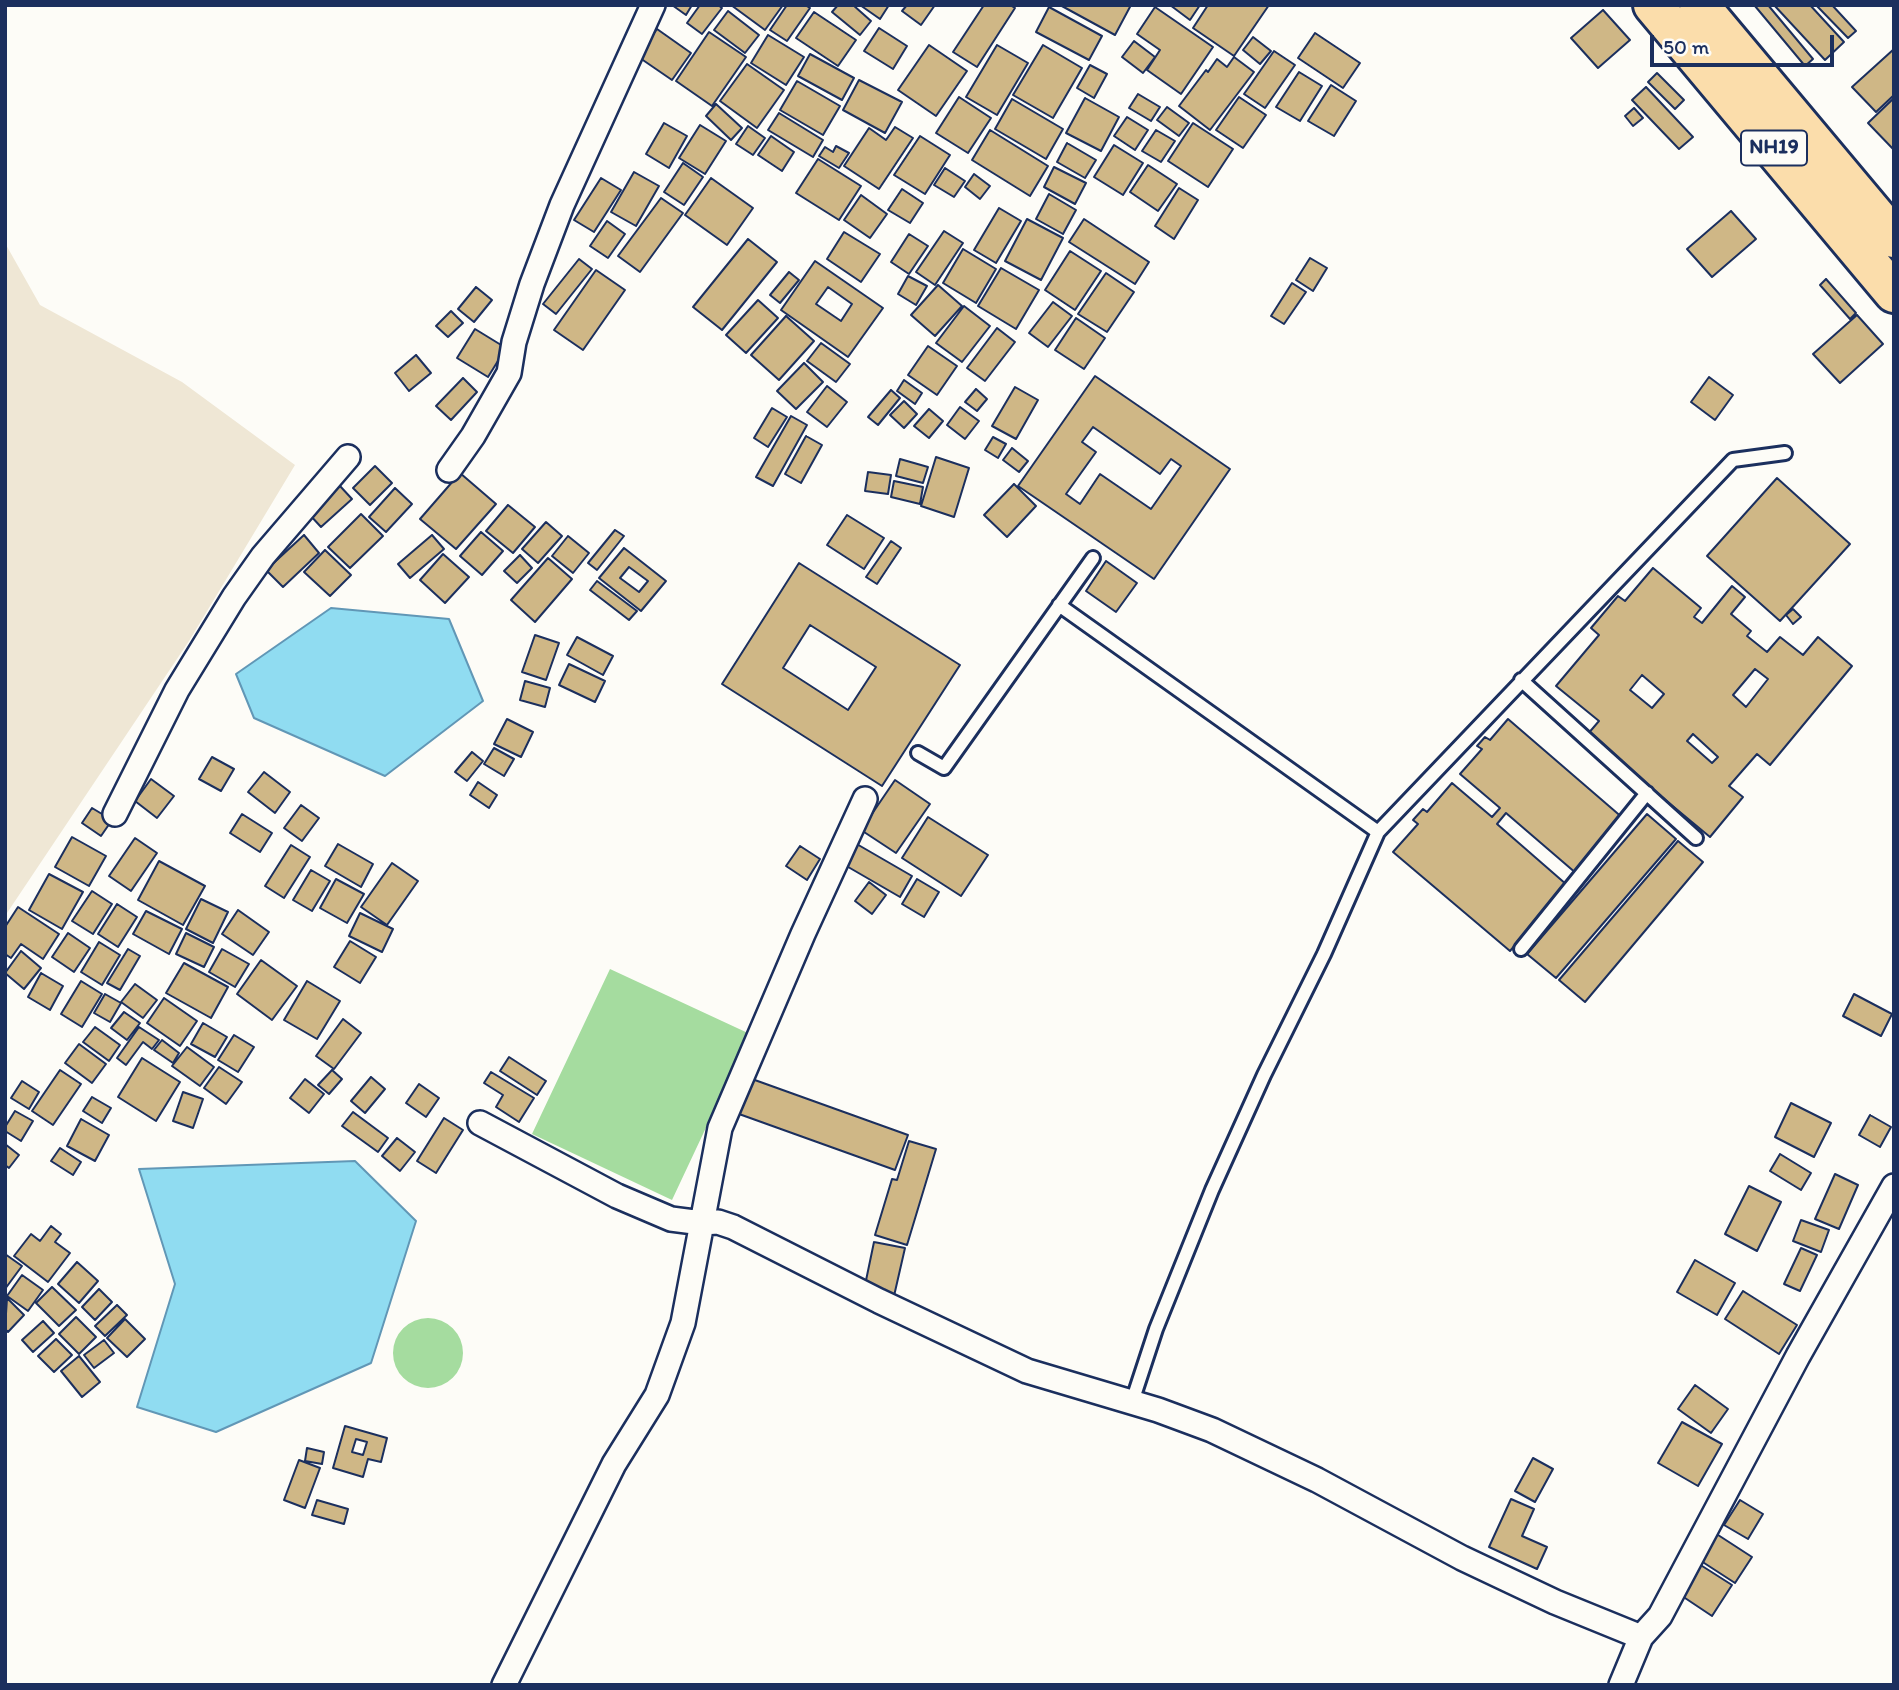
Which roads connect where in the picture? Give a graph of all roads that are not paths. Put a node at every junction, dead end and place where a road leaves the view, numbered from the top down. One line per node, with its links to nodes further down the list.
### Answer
1 (653, 5): 9 (street)
2 (1653, 5): 4 (highway, NH19)
3 (1699, 5): 4 (highway, NH19)
4 (1763, 108): 5 (highway, NH19); 6 (highway, NH19)
5 (1894, 238)
6 (1894, 293)
7 (1785, 453): 12 (lane)
8 (348, 457): 16 (street)
9 (449, 470)
10 (1093, 558): 11 (lane)
11 (1059, 605): 13 (lane); 17 (lane)
12 (1521, 680): 14 (lane); 17 (lane)
13 (918, 753)
14 (1647, 793): 18 (lane); 19 (lane)
15 (865, 799): 22 (street)
16 (115, 814)
17 (1378, 832): 23 (lane)
18 (1696, 838)
19 (1521, 949)
20 (480, 1123): 22 (street)
21 (1894, 1186): 24 (street)
22 (702, 1223): 23 (street); 25 (street)
23 (1132, 1402): 24 (street)
24 (1641, 1637): 26 (street)
25 (504, 1685)
26 (1621, 1685)

